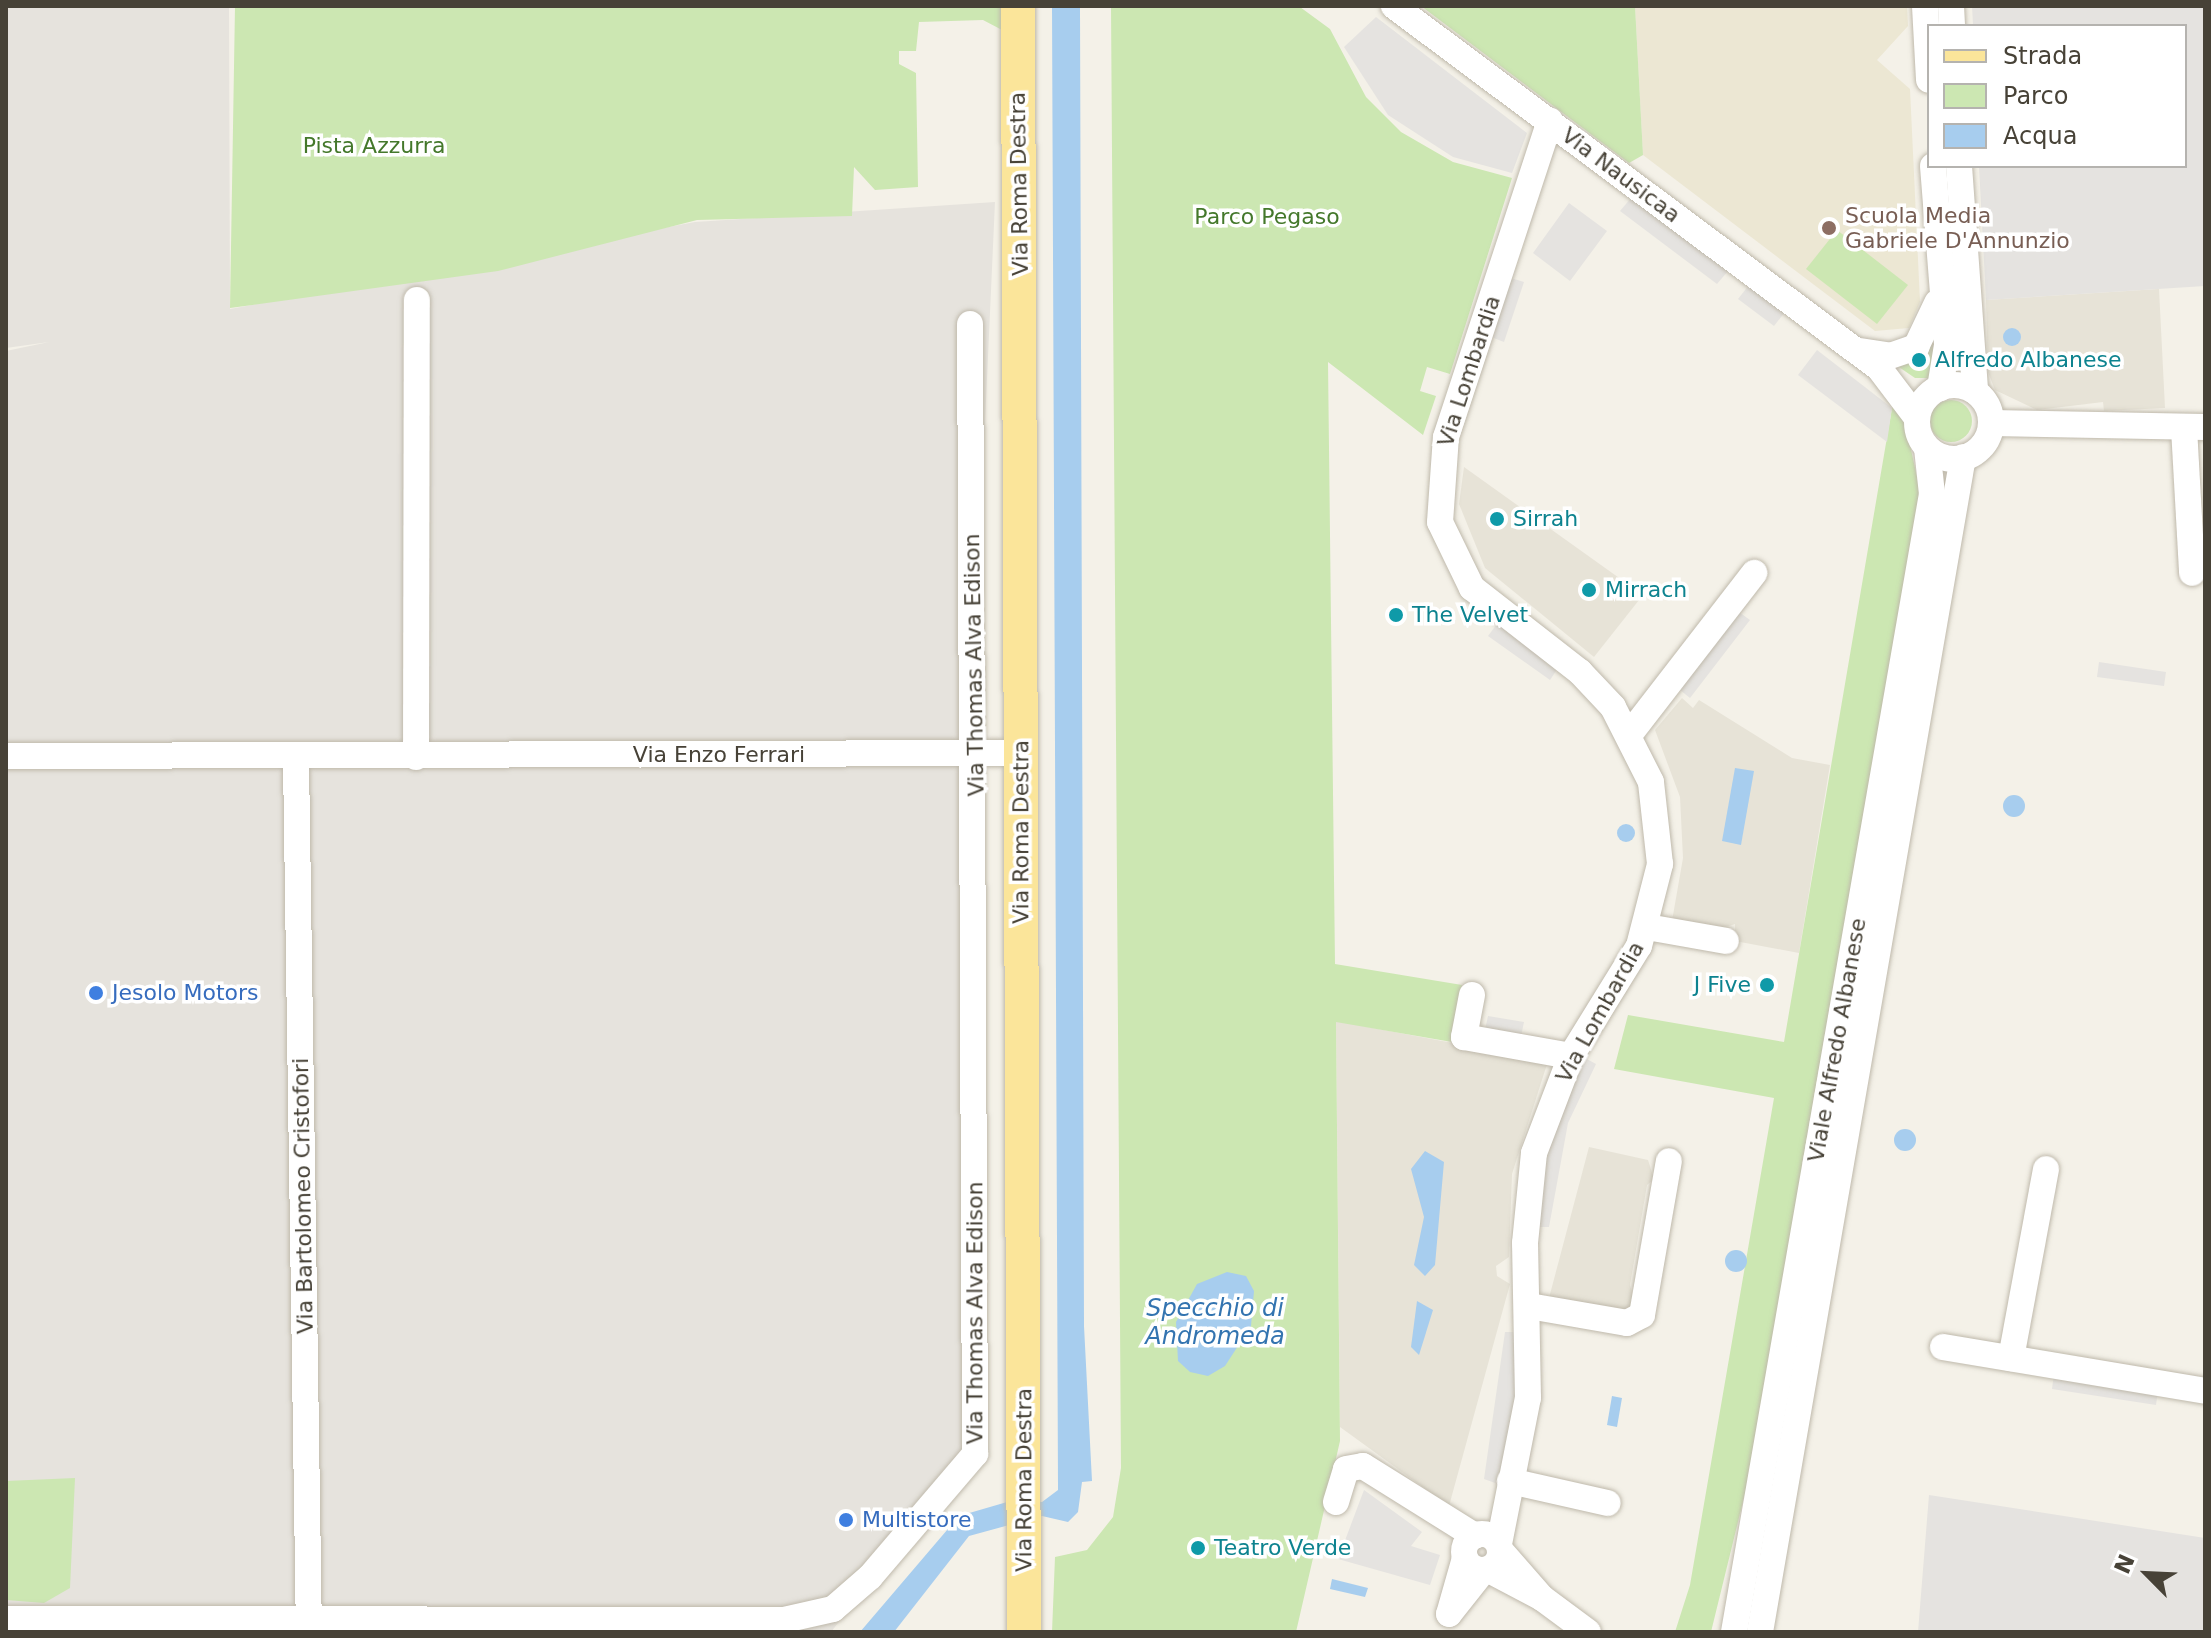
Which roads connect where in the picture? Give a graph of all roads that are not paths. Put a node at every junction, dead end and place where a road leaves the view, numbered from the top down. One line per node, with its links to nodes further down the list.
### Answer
1 (1394, 6): 5 (street, Via Nausicaa)
2 (1925, 6): 4 (street)
3 (1017, 14): 26 (main road, Via Roma Destra)
4 (1927, 43)
5 (1550, 121): 6 (street, Via Nausicaa); 7 (street, Via Lombardia)
6 (1573, 138): 7 (street); 13 (street, Via Nausicaa)
7 (1540, 157): 24 (street, Via Lombardia)
8 (1933, 168): 10 (street)
9 (1959, 168): 16 (street)
10 (1940, 287): 13 (street, Via Nausicaa); 15 (street)
11 (417, 300): 28 (street)
12 (970, 324): 25 (street, Via Thomas Alva Edison)
13 (1847, 345): 14 (street, Via Nausicaa)
14 (1879, 368): 15 (street, Via Nausicaa); 17 (street, Via Nausicaa)
15 (1938, 389): 16 (street); 17 (street)
16 (1975, 391): 18 (street)
17 (1917, 418): 20 (street)
18 (1991, 423): 19 (street); 21 (street)
19 (2194, 427): 23 (street)
20 (1927, 448): 21 (street); 44 (street, Viale Alfredo Albanese)
21 (1963, 457): 52 (street, Viale Alfredo Albanese)
22 (1754, 573): 24 (street)
23 (2192, 573)
24 (1629, 735): 30 (street, Via Lombardia)
25 (975, 753): 26 (street, Via Enzo Ferrari); 28 (street, Via Enzo Ferrari); 47 (street, Via Thomas Alva Edison)
26 (1021, 753): 48 (main road, Via Roma Destra)
27 (6, 756): 29 (street, Via Enzo Ferrari)
28 (416, 757): 29 (street, Via Enzo Ferrari)
29 (296, 760): 47 (street, Via Bartolomeo Cristofori)
30 (1647, 927): 31 (street); 33 (street, Via Lombardia)
31 (1726, 941)
32 (1472, 995): 33 (street)
33 (1571, 1056): 36 (street, Via Lombardia)
34 (1669, 1161): 36 (street)
35 (2046, 1169): 38 (street)
36 (1529, 1306): 40 (street, Via Lombardia)
37 (1943, 1347): 38 (street)
38 (2011, 1358): 39 (street)
39 (2205, 1391)
40 (1510, 1481): 42 (street); 43 (street, Via Lombardia)
41 (1336, 1502): 43 (street)
42 (1608, 1503)
43 (1482, 1552): 46 (street, Via Lombardia); 49 (street)
44 (1745, 1570): 50 (street); 51 (street, Viale Alfredo Albanese)
45 (6, 1619): 47 (street, Via Thomas Alva Edison)
46 (1444, 1623)
47 (309, 1625)
48 (1024, 1632)
49 (1588, 1632)
50 (1721, 1632)
51 (1734, 1632)
52 (1760, 1632)

